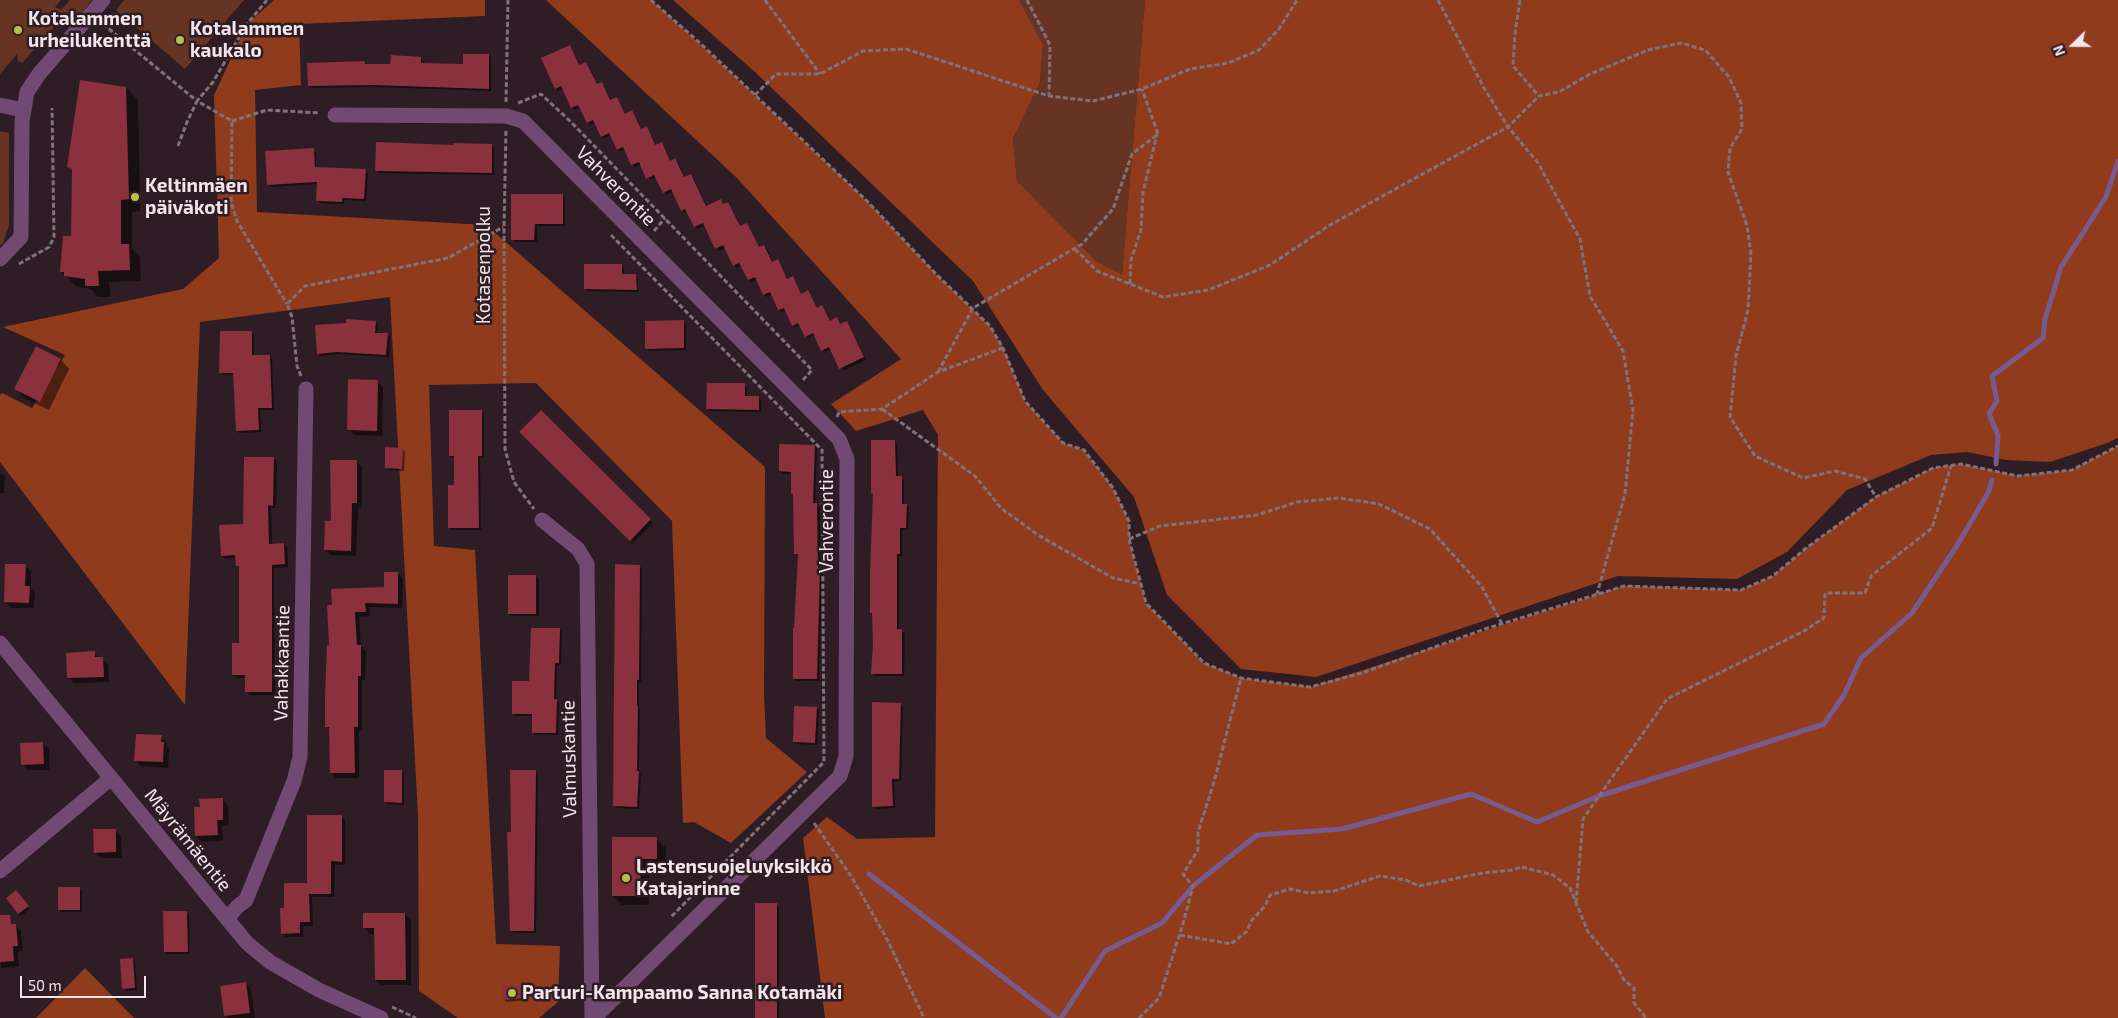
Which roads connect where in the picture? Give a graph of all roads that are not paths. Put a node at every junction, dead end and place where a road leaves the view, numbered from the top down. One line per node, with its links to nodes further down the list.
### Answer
1 (103, 0): 3 (street)
2 (0, 106): 3 (street)
3 (22, 115): 5 (street)
4 (335, 115): 13 (street, Vahverontie)
5 (0, 259)
6 (306, 389): 11 (street, Vahakkaantie)
7 (542, 520): 13 (street, Valmuskantie)
8 (0, 643): 9 (street, Mäyrämäentie)
9 (111, 778): 10 (street); 11 (street, Mäyrämäentie)
10 (0, 871)
11 (227, 919): 12 (street, Mäyrämäentie)
12 (385, 1012)
13 (593, 1018)

